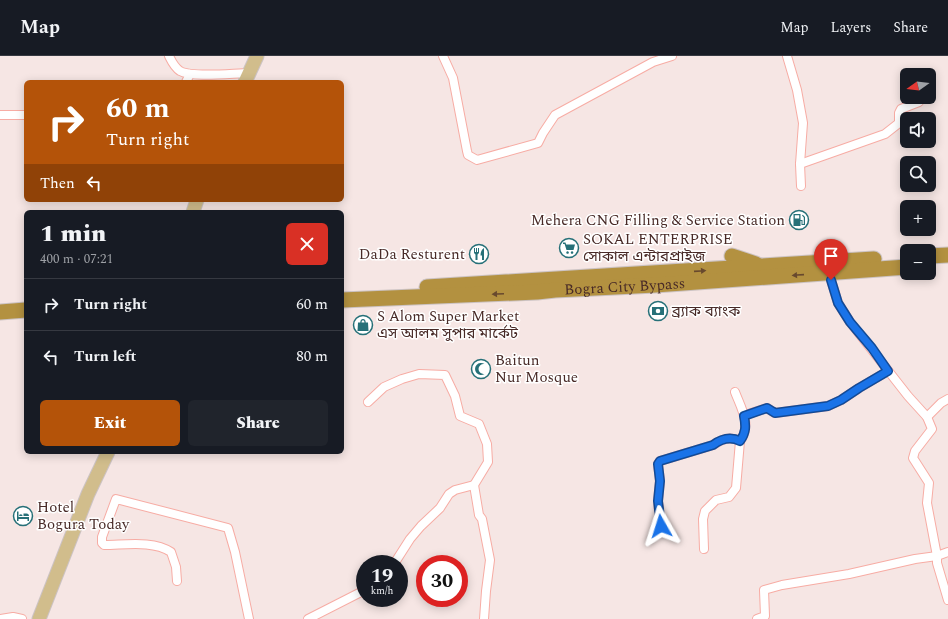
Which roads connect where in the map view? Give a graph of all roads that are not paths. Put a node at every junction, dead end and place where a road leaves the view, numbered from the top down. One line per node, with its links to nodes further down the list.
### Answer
1 (169, 56): 7 (street)
2 (257, 56): 6 (main road)
3 (443, 56): 4 (street)
4 (672, 56)
5 (787, 56): 11 (street)
6 (247, 77): 7 (street)
7 (188, 78)
8 (914, 104): 11 (street)
9 (0, 115): 10 (street)
10 (24, 115)
11 (800, 164): 12 (street)
12 (801, 186)
13 (948, 255): 15 (highway)
14 (732, 256): 19 (highway)
15 (936, 256)
16 (900, 257): 19 (highway, Bogra City Bypass)
17 (948, 265): 18 (highway)
18 (936, 266)
19 (763, 267): 22 (highway, Bogra City Bypass, one-way to 19)
20 (900, 268): 22 (highway, Bogra City Bypass, one-way to 22)
21 (831, 280): 29 (street)
22 (536, 286): 23 (highway, Bogra City Bypass); 24 (highway, Bogra City Bypass, one-way to 24)
23 (344, 291)
24 (344, 300)
25 (24, 310): 26 (highway)
26 (0, 312)
27 (24, 320): 28 (highway)
28 (0, 322)
29 (888, 371): 33 (street); 34 (street)
30 (735, 392): 33 (street)
31 (948, 399): 34 (street)
32 (368, 402): 37 (street)
33 (744, 416): 35 (street)
34 (927, 417): 42 (street)
35 (740, 441): 38 (street); 39 (street)
36 (107, 454): 48 (main road)
37 (474, 485): 41 (street); 51 (street)
38 (661, 526)
39 (704, 549)
40 (948, 552): 42 (street)
41 (400, 555)
42 (937, 556): 45 (street); 52 (street)
43 (176, 581): 49 (street)
44 (356, 595): 50 (street)
45 (948, 600)
46 (0, 619): 47 (street)
47 (22, 619)
48 (39, 619)
49 (249, 619)
50 (308, 619)
51 (484, 619)
52 (758, 619)

